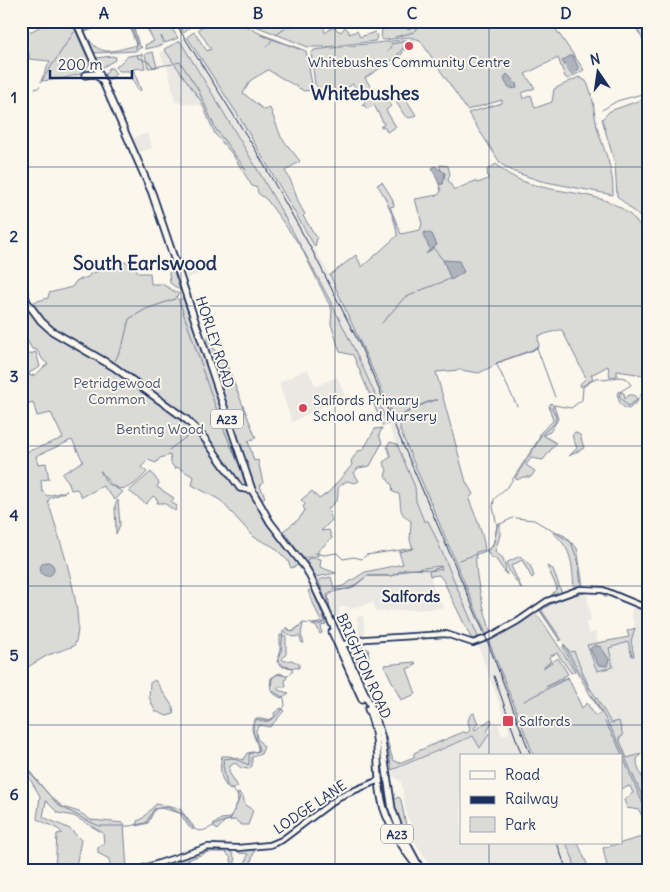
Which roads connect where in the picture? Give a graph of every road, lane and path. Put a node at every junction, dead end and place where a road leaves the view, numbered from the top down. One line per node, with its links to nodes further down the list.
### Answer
1 (76, 21): 3 (main road, HORLEY ROAD / A23)
2 (85, 75): 3 (main road)
3 (100, 78): 5 (main road, HORLEY ROAD / A23)
4 (21, 283): 5 (main road)
5 (252, 490): 7 (main road, BRIGHTON ROAD / A23)
6 (649, 609): 7 (street)
7 (339, 646): 8 (main road, BRIGHTON ROAD / A23); 11 (main road, BRIGHTON ROAD / A23)
8 (379, 780): 9 (street, LODGE LANE); 10 (main road, A23)
9 (369, 784): 10 (street); 12 (street, LODGE LANE)
10 (380, 792): 11 (main road, A23)
11 (422, 870)
12 (135, 871)

